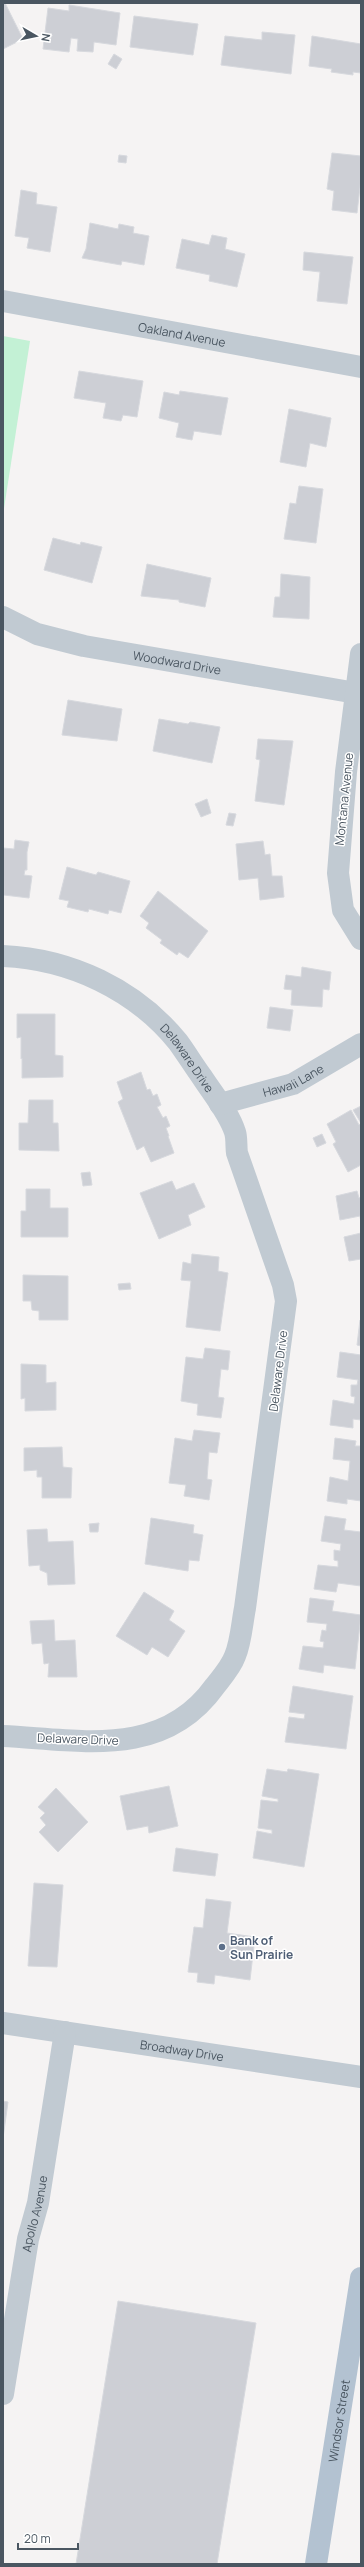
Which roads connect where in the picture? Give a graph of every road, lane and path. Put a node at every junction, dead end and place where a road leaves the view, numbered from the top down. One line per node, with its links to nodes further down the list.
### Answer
1 (3, 301): 2 (street, Oakland Avenue)
2 (361, 367)
3 (3, 618): 5 (street, Woodward Drive)
4 (361, 654): 5 (street, Montana Avenue)
5 (356, 693): 6 (street, Montana Avenue)
6 (361, 939)
7 (3, 956): 9 (street, Delaware Drive)
8 (361, 1044): 9 (street, Hawaii Lane)
9 (220, 1104): 10 (street, Delaware Drive)
10 (3, 1736)
11 (3, 2023): 12 (street, Broadway Drive)
12 (65, 2032): 13 (street, Broadway Drive); 15 (street, Apollo Avenue)
13 (361, 2077)
14 (361, 2278): 16 (main road, Windsor Street)
15 (3, 2394)
16 (316, 2564)

